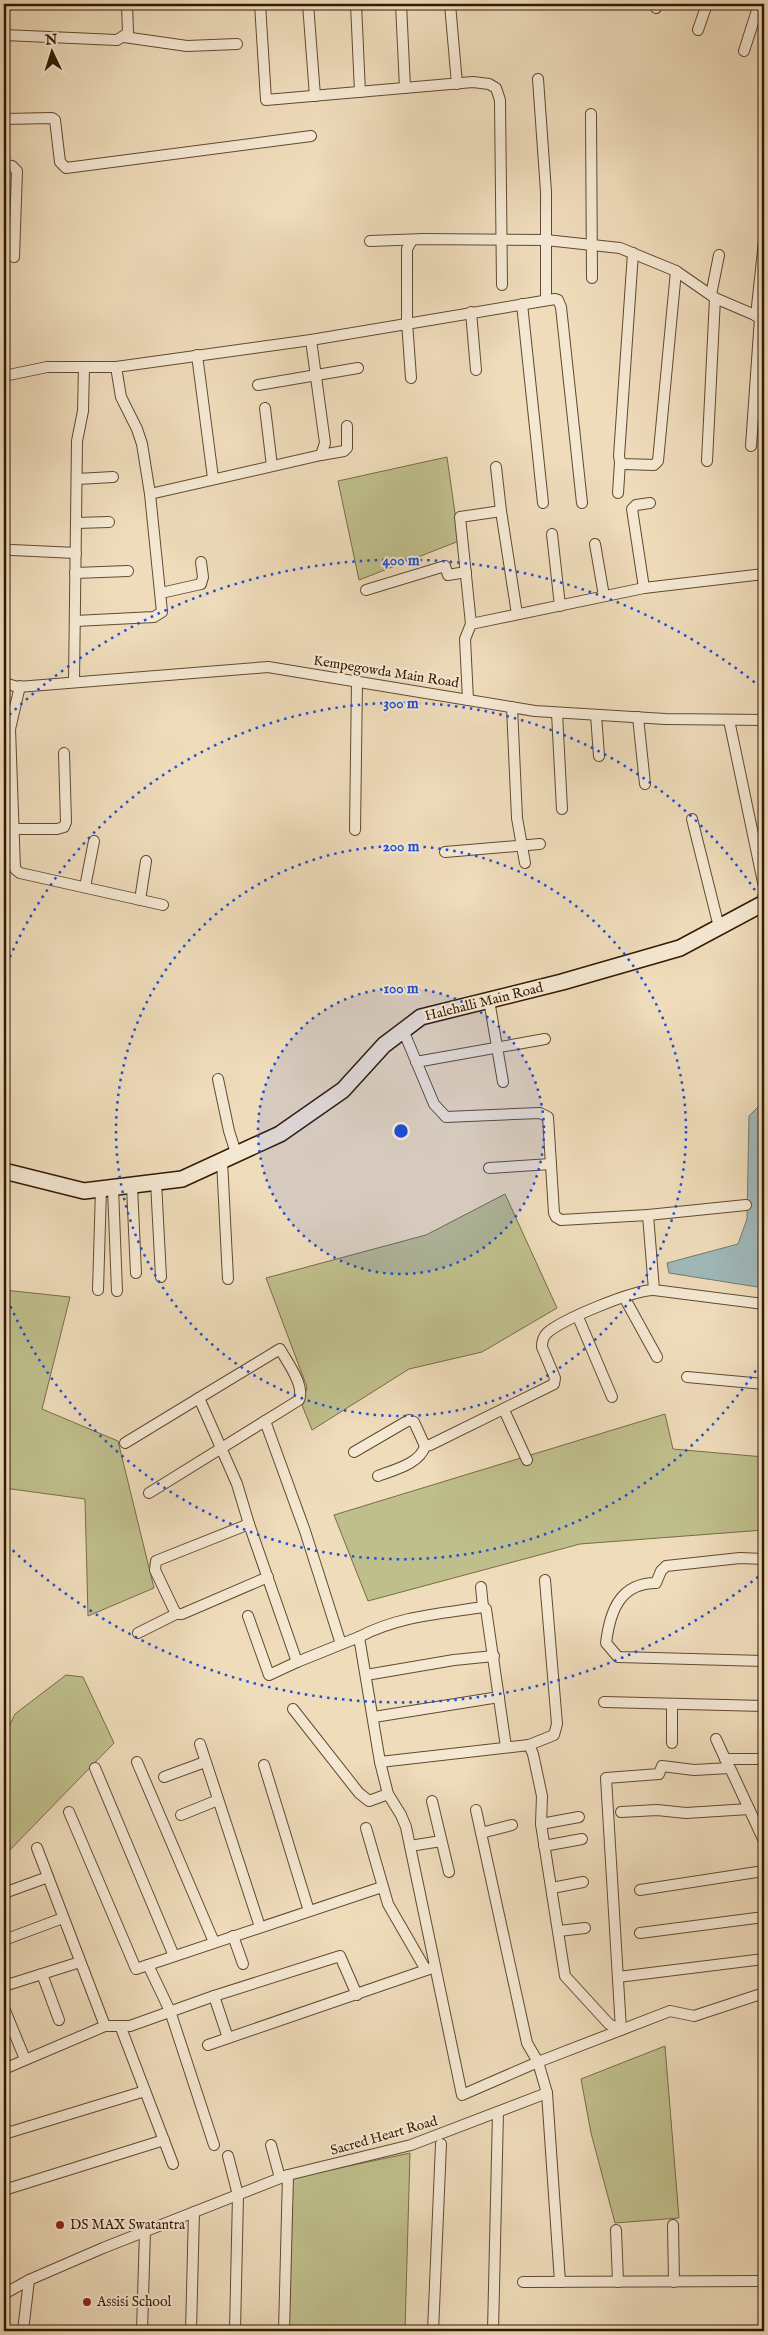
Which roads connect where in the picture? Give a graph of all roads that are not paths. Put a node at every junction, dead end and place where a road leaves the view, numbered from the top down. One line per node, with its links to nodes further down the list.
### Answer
1 (127, 4): 11 (street)
2 (260, 4): 18 (street)
3 (308, 4): 18 (street)
4 (356, 4): 17 (street)
5 (401, 4): 16 (street)
6 (450, 4): 15 (street)
7 (707, 4): 9 (street)
8 (759, 4): 13 (street)
9 (698, 30)
10 (4, 35): 11 (street)
11 (124, 37): 12 (street)
12 (237, 44)
13 (744, 52)
14 (538, 79): 25 (street)
15 (456, 84): 16 (street); 23 (street)
16 (405, 88): 17 (street)
17 (360, 92): 18 (street)
18 (315, 96)
19 (591, 114): 28 (street)
20 (4, 120): 21 (street)
21 (311, 136)
22 (4, 165): 31 (street)
23 (502, 239): 24 (street); 25 (street); 34 (street)
24 (412, 240): 26 (street); 40 (street)
25 (546, 240): 28 (street); 36 (street)
26 (370, 241)
27 (764, 241): 39 (street)
28 (591, 245): 29 (street); 33 (street)
29 (633, 253): 32 (street); 56 (street)
30 (719, 256): 35 (street)
31 (14, 257)
32 (676, 271): 35 (street); 56 (street)
33 (592, 278)
34 (502, 284)
35 (713, 297): 39 (street); 55 (street)
36 (546, 299): 37 (street); 65 (street)
37 (522, 304): 38 (street); 64 (street)
38 (471, 312): 40 (street); 46 (street)
39 (760, 318): 53 (street)
40 (407, 322): 41 (street); 49 (street)
41 (311, 340): 42 (street); 47 (street)
42 (197, 355): 44 (street); 60 (street)
43 (84, 367): 44 (street); 48 (street); 61 (street)
44 (116, 367): 63 (street)
45 (358, 368): 47 (street)
46 (476, 370)
47 (316, 374): 50 (street); 54 (street)
48 (4, 376)
49 (411, 378)
50 (258, 385)
51 (265, 408): 57 (street)
52 (347, 426): 54 (street)
53 (751, 446)
54 (321, 456): 57 (street)
55 (707, 461)
56 (620, 462): 62 (street)
57 (272, 466): 60 (street)
58 (496, 467): 67 (street)
59 (113, 477): 61 (street)
60 (213, 478): 63 (street)
61 (77, 479): 69 (street)
62 (618, 493)
63 (150, 494): 81 (street)
64 (543, 503)
65 (582, 503)
66 (650, 503): 79 (street)
67 (501, 511): 76 (street); 84 (street)
68 (109, 522): 69 (street)
69 (76, 523): 73 (street)
70 (552, 534): 83 (street)
71 (595, 544): 82 (street)
72 (12, 550): 73 (street)
73 (76, 553): 77 (street)
74 (202, 562): 81 (street)
75 (128, 571): 77 (street)
76 (466, 572): 80 (street); 86 (street)
77 (75, 573): 85 (street)
78 (764, 574): 79 (street)
79 (644, 588): 82 (street)
80 (366, 590)
81 (161, 593): 85 (street)
82 (604, 596): 83 (street)
83 (560, 606): 84 (street)
84 (517, 614): 86 (street)
85 (75, 621): 87 (street)
86 (471, 624): 91 (street)
87 (74, 682): 88 (street, Kempegowda Main Road); 90 (street, Kempegowda Main Road)
88 (357, 682): 91 (street, Kempegowda Main Road); 104 (street)
89 (4, 683): 90 (street, Kempegowda Main Road)
90 (20, 686): 103 (street)
91 (468, 700): 92 (street, Kempegowda Main Road)
92 (512, 707): 93 (street, Kempegowda Main Road); 107 (street)
93 (558, 713): 94 (street, Kempegowda Main Road); 101 (street)
94 (596, 715): 95 (street, Kempegowda Main Road); 99 (street)
95 (638, 717): 96 (street, Kempegowda Main Road); 100 (street)
96 (729, 720): 97 (street, Kempegowda Main Road); 111 (street)
97 (764, 720)
98 (64, 753): 103 (street)
99 (600, 756)
100 (645, 784)
101 (562, 809)
102 (692, 819): 116 (street)
103 (13, 830): 112 (street)
104 (355, 830)
105 (94, 841): 112 (street)
106 (540, 844): 107 (street)
107 (522, 845): 108 (street); 110 (street)
108 (445, 852)
109 (146, 861): 113 (street)
110 (524, 863)
111 (764, 887)
112 (85, 888): 113 (street)
113 (140, 900): 115 (street)
114 (764, 903): 116 (main road, Halehalli Main Road)
115 (163, 905)
116 (719, 927): 117 (main road, Halehalli Main Road)
117 (489, 1000): 118 (main road, Halehalli Main Road); 120 (street)
118 (403, 1030): 121 (street); 124 (main road, Halehalli Main Road)
119 (545, 1039): 120 (street)
120 (497, 1048): 121 (street); 123 (street)
121 (416, 1062): 126 (street)
122 (218, 1079): 124 (street)
123 (503, 1082)
124 (236, 1153): 125 (main road, Halehalli Main Road)
125 (222, 1161): 129 (main road, Halehalli Main Road); 136 (street)
126 (552, 1164): 127 (street); 133 (street)
127 (489, 1168)
128 (4, 1171): 131 (main road, Halehalli Main Road)
129 (156, 1182): 130 (main road, Halehalli Main Road); 135 (street)
130 (132, 1186): 131 (main road, Halehalli Main Road); 134 (street)
131 (107, 1189): 137 (street); 139 (street)
132 (746, 1205): 133 (street)
133 (648, 1215): 138 (street)
134 (136, 1273)
135 (161, 1277)
136 (228, 1279)
137 (98, 1290)
138 (654, 1290): 140 (street); 141 (street)
139 (118, 1291)
140 (624, 1297): 142 (street); 143 (street)
141 (764, 1304)
142 (578, 1317): 146 (street); 148 (street)
143 (657, 1356)
144 (688, 1377): 145 (street)
145 (764, 1384)
146 (612, 1397)
147 (199, 1398): 149 (street); 150 (street); 152 (street)
148 (504, 1410): 151 (street); 154 (street)
149 (265, 1421): 152 (street); 167 (street)
150 (124, 1444)
151 (425, 1446): 153 (street); 155 (street)
152 (221, 1447): 156 (street); 157 (street)
153 (354, 1452)
154 (527, 1460)
155 (378, 1476)
156 (149, 1494)
157 (249, 1524): 159 (street); 163 (street)
158 (764, 1559): 169 (street)
159 (268, 1577): 163 (street); 170 (street)
160 (545, 1580): 181 (street)
161 (481, 1587): 162 (street)
162 (483, 1607): 166 (street); 168 (street)
163 (176, 1614): 165 (street)
164 (248, 1616): 170 (street)
165 (138, 1633)
166 (359, 1637): 167 (street); 171 (street)
167 (341, 1644): 170 (street)
168 (494, 1656): 171 (street); 172 (street)
169 (764, 1661)
170 (297, 1662)
171 (366, 1675): 177 (street)
172 (499, 1697): 177 (street); 182 (street)
173 (604, 1702): 174 (street)
174 (672, 1704): 175 (street); 179 (street)
175 (764, 1706)
176 (293, 1709): 191 (street)
177 (374, 1717): 186 (street)
178 (716, 1739): 187 (street)
179 (672, 1743)
180 (200, 1744): 185 (street)
181 (528, 1745): 182 (street); 201 (street)
182 (506, 1747): 186 (street)
183 (764, 1759): 187 (street)
184 (137, 1762): 227 (street)
185 (205, 1762): 190 (street); 192 (street)
186 (380, 1762): 191 (street)
187 (728, 1764): 194 (street); 235 (street)
188 (264, 1765): 218 (street)
189 (95, 1768): 228 (street)
190 (164, 1777)
191 (388, 1794): 207 (street)
192 (218, 1800): 198 (street); 221 (street)
193 (432, 1800): 205 (street)
194 (749, 1809): 197 (street); 206 (street)
195 (476, 1810): 203 (street)
196 (69, 1812): 232 (street)
197 (621, 1812)
198 (181, 1814)
199 (579, 1817): 201 (street)
200 (512, 1824): 203 (street)
201 (541, 1824): 208 (street)
202 (366, 1828): 214 (street)
203 (481, 1833): 249 (street)
204 (582, 1839): 208 (street)
205 (442, 1841): 207 (street); 211 (street)
206 (764, 1841)
207 (410, 1846): 233 (street)
208 (544, 1846): 215 (street)
209 (37, 1848): 212 (street)
210 (764, 1871): 216 (street)
211 (449, 1872)
212 (48, 1877): 217 (street); 220 (street)
213 (583, 1882): 215 (street)
214 (382, 1887): 218 (street); 233 (street)
215 (552, 1888): 223 (street)
216 (640, 1890)
217 (4, 1893)
218 (309, 1911): 221 (street)
219 (764, 1917): 224 (street)
220 (63, 1918): 226 (street); 230 (street)
221 (260, 1927): 225 (street)
222 (585, 1928): 223 (street)
223 (559, 1931): 245 (street)
224 (640, 1933)
225 (233, 1936): 227 (street); 231 (street)
226 (4, 1940)
227 (214, 1942): 228 (street)
228 (174, 1956): 232 (street)
229 (764, 1958): 235 (street)
230 (80, 1962): 234 (street); 243 (street)
231 (243, 1964)
232 (148, 1965): 240 (street)
233 (430, 1969): 238 (street); 249 (street)
234 (42, 1974): 236 (street); 242 (street)
235 (618, 1977): 245 (street)
236 (4, 1986)
237 (764, 1993): 245 (street)
238 (357, 1995): 239 (street); 246 (street)
239 (214, 1996): 240 (street); 246 (street)
240 (170, 2011): 244 (street); 258 (street)
241 (5, 2015): 248 (street)
242 (59, 2020)
243 (105, 2026): 244 (street); 248 (street)
244 (122, 2028): 251 (street)
245 (621, 2030): 249 (street)
246 (228, 2038): 247 (street)
247 (208, 2045)
248 (25, 2060): 250 (street)
249 (538, 2062): 252 (street)
250 (4, 2069)
251 (145, 2091): 254 (street); 255 (street)
252 (547, 2093): 253 (street, Sacred Heart Road); 271 (street)
253 (498, 2112): 261 (street, Sacred Heart Road); 281 (street)
254 (4, 2134)
255 (164, 2140): 260 (street); 262 (street)
256 (271, 2144): 261 (street)
257 (441, 2144): 280 (street)
258 (214, 2145)
259 (228, 2156): 263 (street)
260 (173, 2164)
261 (284, 2177): 263 (street, Sacred Heart Road); 279 (street)
262 (4, 2190)
263 (238, 2195): 264 (street, Sacred Heart Road); 278 (street)
264 (194, 2212): 267 (street, Sacred Heart Road); 277 (street)
265 (674, 2225): 273 (street)
266 (616, 2230): 272 (street)
267 (145, 2231): 268 (street, Sacred Heart Road); 276 (street)
268 (28, 2280): 274 (street, Sacred Heart Road); 275 (street)
269 (764, 2281): 273 (street)
270 (523, 2282): 271 (street)
271 (560, 2282): 272 (street)
272 (618, 2282): 273 (street)
273 (674, 2282)
274 (4, 2294)
275 (23, 2331)
276 (142, 2331)
277 (191, 2331)
278 (235, 2331)
279 (284, 2331)
280 (433, 2331)
281 (493, 2331)

